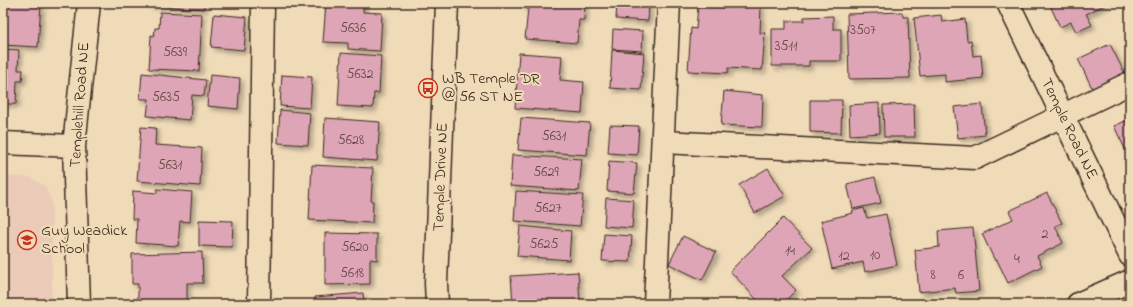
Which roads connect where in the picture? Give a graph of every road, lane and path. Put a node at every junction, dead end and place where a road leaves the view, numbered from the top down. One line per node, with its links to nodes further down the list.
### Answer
1 (89, 3): 10 (street, Templehill Road NE)
2 (262, 3): 14 (street)
3 (447, 3): 15 (street, Temple Drive NE)
4 (669, 3): 8 (street)
5 (1008, 3): 7 (street, Temple Road NE)
6 (1130, 83): 7 (street)
7 (1062, 116): 8 (street); 11 (street, Temple Road NE)
8 (664, 142): 16 (street)
9 (3, 143): 10 (street)
10 (74, 146): 13 (street, Templehill Road NE)
11 (1130, 255)
12 (1130, 281): 17 (street)
13 (79, 304)
14 (259, 304)
15 (437, 304)
16 (655, 304)
17 (1078, 304)

